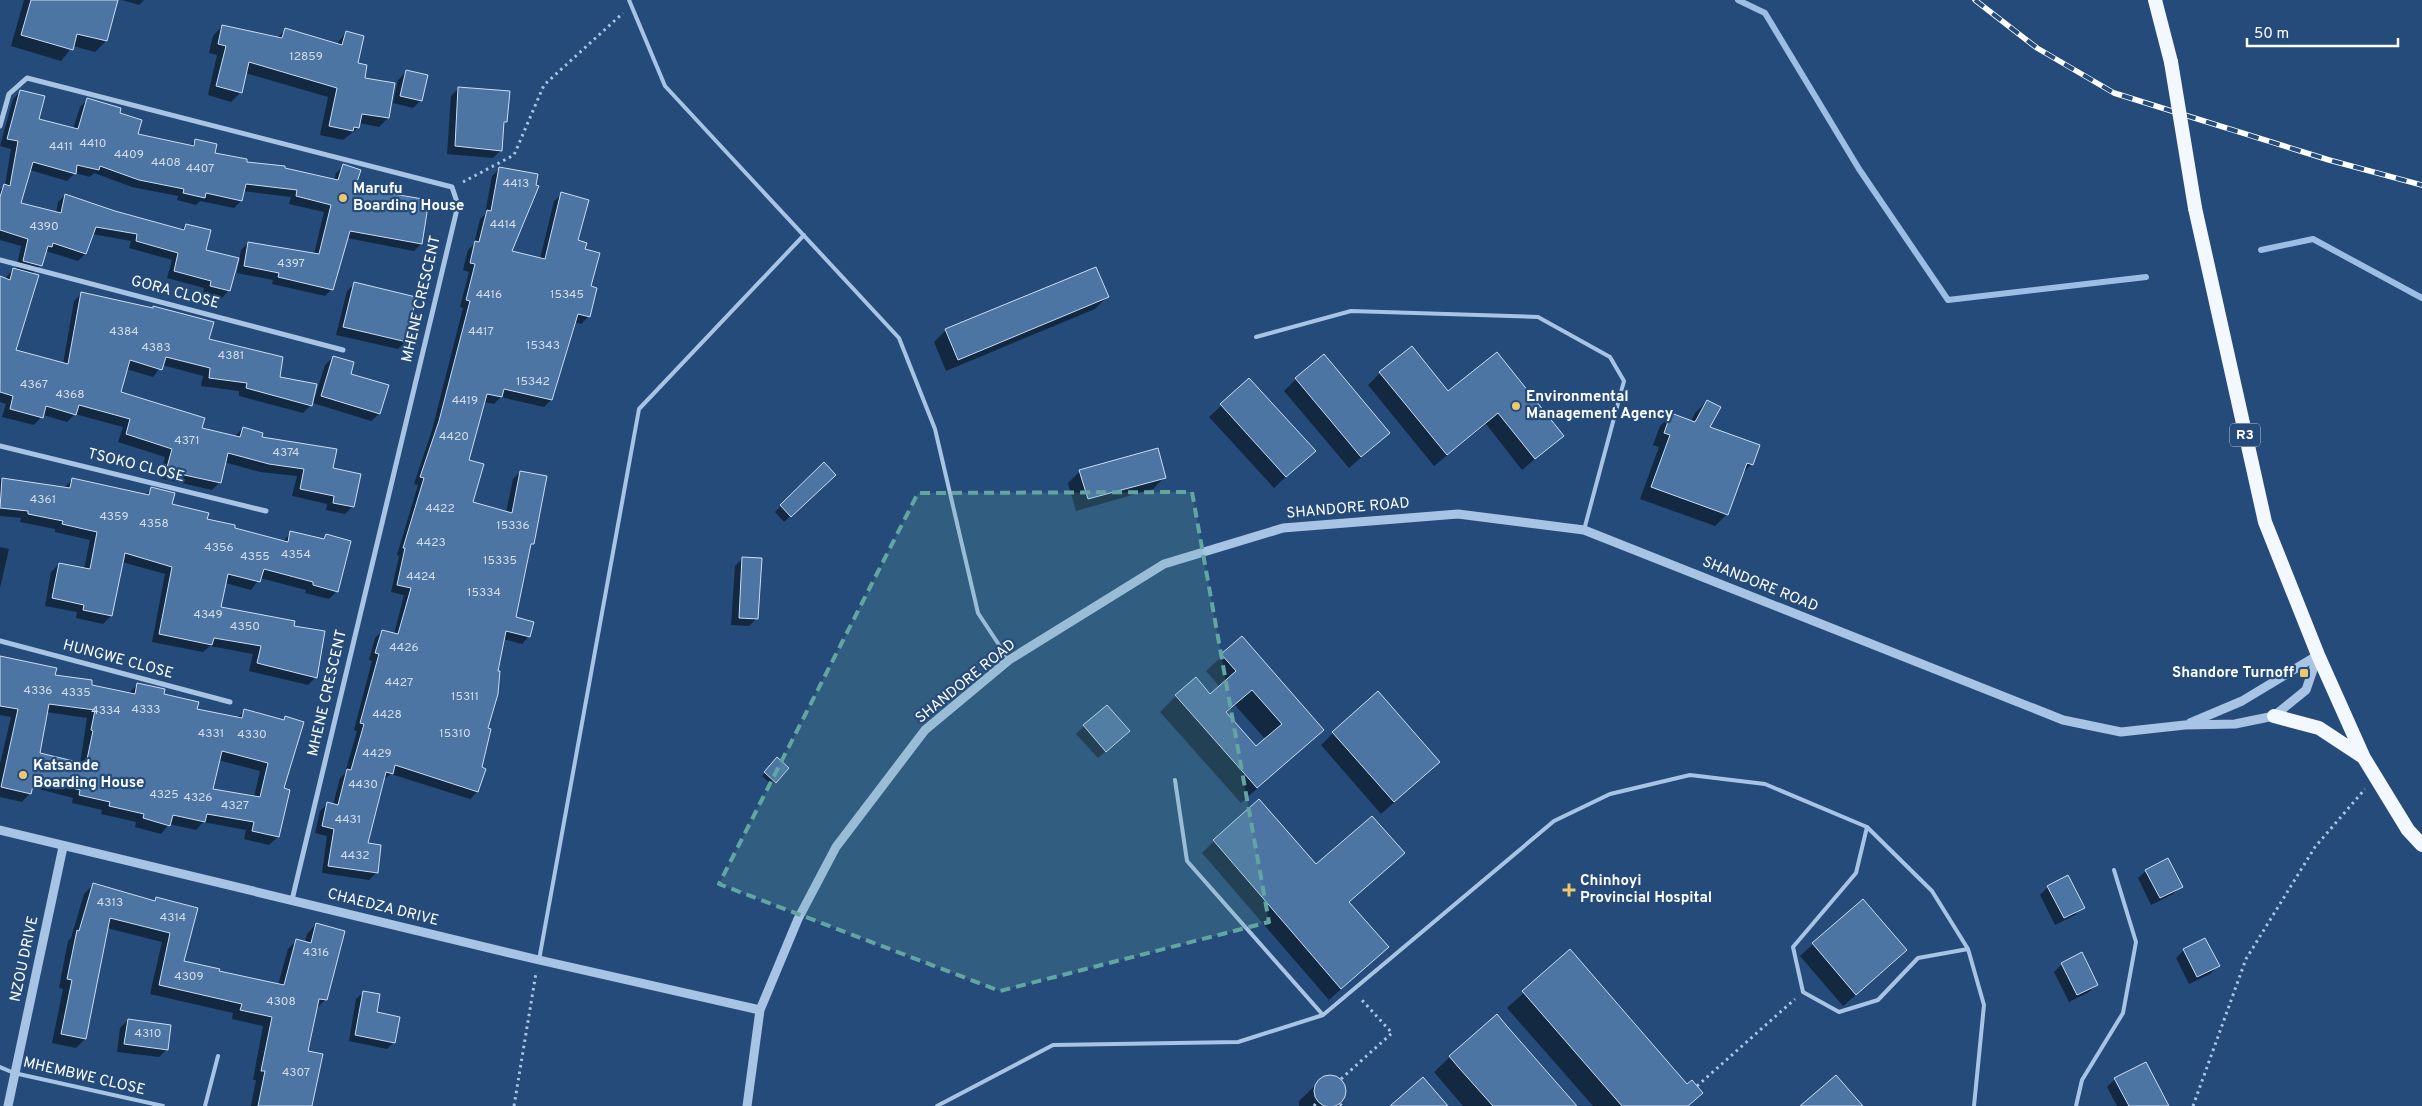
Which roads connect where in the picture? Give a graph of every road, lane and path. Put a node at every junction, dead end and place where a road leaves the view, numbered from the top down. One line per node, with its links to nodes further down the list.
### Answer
1 (629, 0): 3 (lane)
2 (2155, 0): 14 (highway, R3, bridge)
3 (631, 6): 5 (path); 6 (lane)
4 (0, 126): 5 (street)
5 (452, 187): 27 (street, MHENE CRESCENT)
6 (804, 235): 15 (lane); 29 (lane)
7 (0, 260): 9 (street, GORA CLOSE)
8 (1256, 337): 12 (lane)
9 (343, 350)
10 (0, 446): 11 (street, TSOKO CLOSE)
11 (266, 511)
12 (1584, 530): 15 (street, SHANDORE ROAD); 18 (street, SHANDORE ROAD)
13 (0, 641): 16 (street, HUNGWE CLOSE)
14 (2318, 655): 17 (street); 18 (street); 19 (highway, R3)
15 (1010, 660): 32 (street, SHANDORE ROAD)
16 (230, 702)
17 (2274, 716): 18 (street); 19 (highway)
18 (2185, 725)
19 (2364, 758): 20 (highway, R3)
20 (2375, 778): 24 (highway, R3); 49 (path)
21 (1175, 780): 33 (lane)
22 (1867, 827): 28 (lane); 30 (lane); 31 (lane)
23 (0, 830): 25 (street, CHAEDZA DRIVE)
24 (2422, 845)
25 (63, 847): 27 (street, CHAEDZA DRIVE); 36 (street, NZOU DRIVE)
26 (2114, 870): 48 (lane)
27 (292, 900): 29 (street, CHAEDZA DRIVE)
28 (1968, 949): 31 (lane); 47 (lane)
29 (538, 960): 32 (street, CHAEDZA DRIVE); 43 (path)
30 (1352, 990): 33 (lane); 37 (path)
31 (1803, 992): 38 (path)
32 (760, 1010): 44 (street, SHANDORE ROAD)
33 (1323, 1015): 45 (lane)
34 (218, 1056): 42 (lane)
35 (0, 1067): 36 (lane, MHEMBWE CLOSE)
36 (14, 1073): 40 (street, NZOU DRIVE); 41 (lane, MHEMBWE CLOSE)
37 (1341, 1079)
38 (1697, 1086)
39 (1317, 1102): 46 (path)
40 (8, 1106)
41 (163, 1106)
42 (206, 1106)
43 (514, 1106)
44 (747, 1106)
45 (937, 1106)
46 (1314, 1106)
47 (1974, 1106)
48 (2076, 1106)
49 (2193, 1106)

